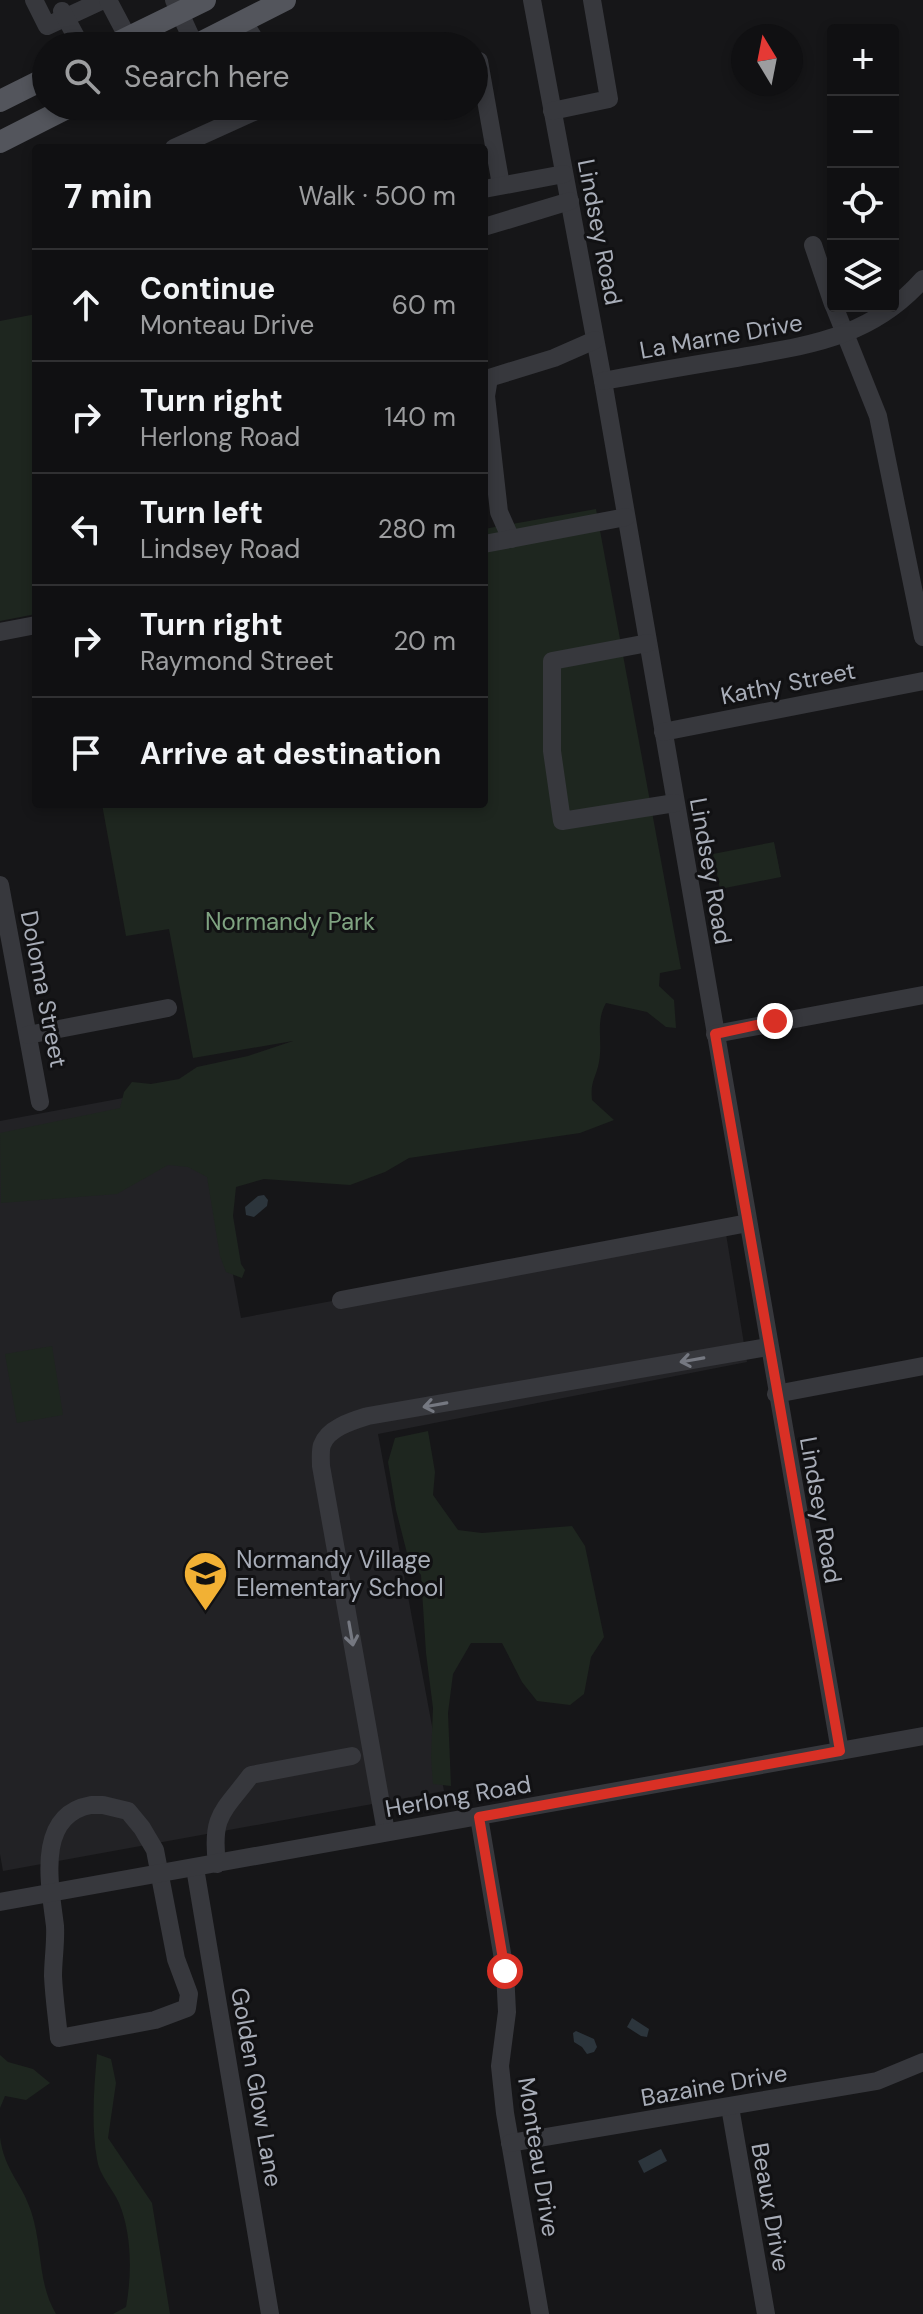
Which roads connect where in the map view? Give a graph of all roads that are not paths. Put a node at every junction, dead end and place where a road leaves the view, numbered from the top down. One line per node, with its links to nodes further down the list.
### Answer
1 (34, 0): 8 (street)
2 (105, 0): 8 (street); 11 (street)
3 (205, 0): 7 (main road)
4 (285, 0): 9 (main road)
5 (532, 0): 18 (street, Lindsey Road)
6 (592, 0): 18 (street)
7 (177, 6): 12 (main road); 13 (street)
8 (63, 14): 10 (street)
9 (243, 21): 14 (main road); 15 (street)
10 (73, 32)
11 (116, 32)
12 (136, 32)
13 (189, 32)
14 (222, 32)
15 (250, 32)
16 (32, 85): 17 (main road)
17 (0, 101)
18 (552, 111): 24 (street, Lindsey Road)
19 (43, 120): 22 (main road)
20 (236, 120): 23 (street)
21 (486, 120): 25 (street)
22 (0, 142)
23 (183, 144)
24 (564, 174): 25 (street); 26 (street, Lindsey Road)
25 (493, 187)
26 (570, 201): 27 (street); 33 (street, Lindsey Road)
27 (488, 226)
28 (813, 245): 30 (street)
29 (923, 279): 32 (street, La Marne Drive)
30 (827, 285)
31 (837, 312): 32 (street)
32 (847, 334): 34 (street, La Marne Drive); 42 (street)
33 (595, 340): 34 (street, Lindsey Road); 35 (street)
34 (603, 381): 37 (street, Lindsey Road)
35 (488, 384)
36 (488, 414): 38 (street)
37 (626, 517): 38 (street); 43 (street, Lindsey Road)
38 (511, 539): 39 (street)
39 (488, 543)
40 (32, 626): 41 (street)
41 (0, 632)
42 (923, 637)
43 (648, 643): 45 (street, Lindsey Road); 46 (street)
44 (923, 681): 45 (street, Kathy Street)
45 (663, 732): 46 (street, Lindsey Road)
46 (675, 803): 51 (street, Lindsey Road)
47 (0, 885): 48 (street, Doloma Street)
48 (5, 940): 52 (street, Doloma Street)
49 (923, 995): 51 (street)
50 (168, 1008): 52 (street)
51 (715, 1034): 54 (street, Lindsey Road)
52 (28, 1035): 53 (street, Doloma Street)
53 (40, 1102)
54 (748, 1223): 55 (street); 56 (street, Lindsey Road)
55 (341, 1300)
56 (768, 1347): 58 (street, Lindsey Road); 63 (street, one-way to 63)
57 (923, 1366): 58 (street)
58 (776, 1394): 60 (street, Lindsey Road)
59 (923, 1736): 60 (street, Herlong Road)
60 (840, 1751): 62 (street, Herlong Road)
61 (352, 1756): 64 (street)
62 (479, 1817): 63 (street, Herlong Road); 71 (street, Monteau Drive)
63 (386, 1832): 64 (street, Herlong Road)
64 (217, 1864): 65 (street, Herlong Road)
65 (195, 1868): 66 (street, Herlong Road); 72 (street, Golden Glow Lane)
66 (160, 1874): 67 (street, Herlong Road); 67 (street); 67 (street)
67 (52, 1894): 68 (street, Herlong Road)
68 (0, 1902)
69 (923, 2062): 70 (street, Bazaine Drive)
70 (730, 2107): 71 (street, Bazaine Drive); 74 (street, Beaux Drive)
71 (510, 2143): 73 (street, Monteau Drive)
72 (270, 2314)
73 (540, 2314)
74 (766, 2314)

